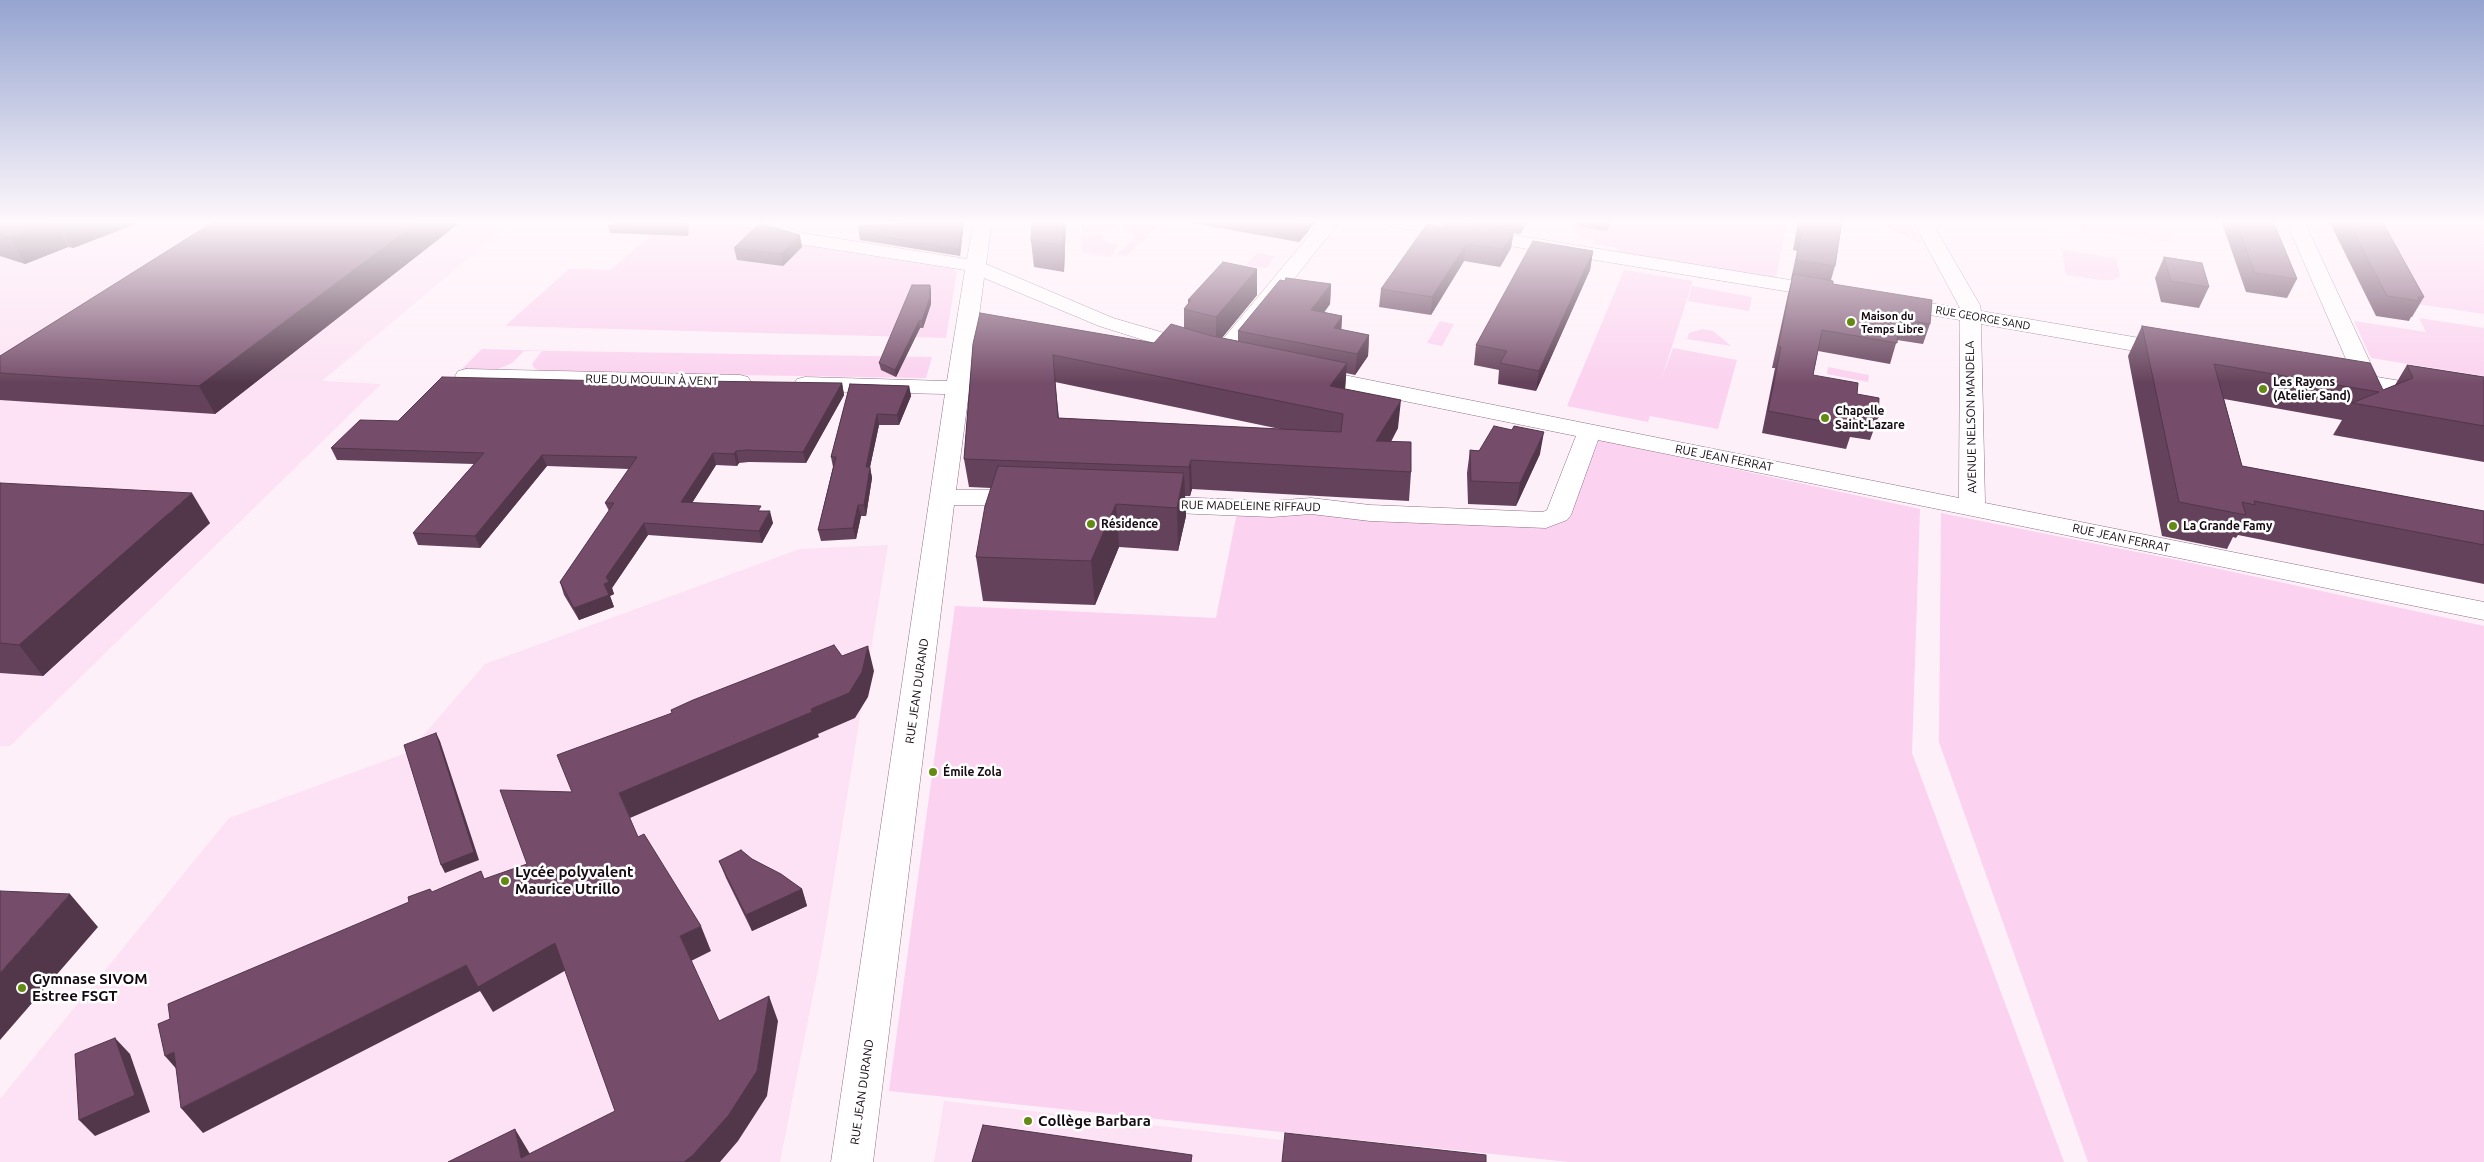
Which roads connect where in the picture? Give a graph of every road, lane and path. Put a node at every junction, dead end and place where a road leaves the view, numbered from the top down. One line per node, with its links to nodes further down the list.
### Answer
1 (974, 275): 17 (street, RUE JEAN DURAND)
2 (995, 275): 11 (street)
3 (1287, 275): 11 (street)
4 (1723, 275): 7 (street)
5 (1953, 275): 9 (street, AVENUE NELSON MANDELA)
6 (2320, 275): 16 (street)
7 (1849, 296)
8 (1877, 301): 9 (street, RUE GEORGE SAND)
9 (1970, 316): 10 (street, RUE GEORGE SAND); 23 (street, AVENUE NELSON MANDELA)
10 (2193, 354)
11 (1221, 356): 12 (street)
12 (1246, 362)
13 (1285, 370): 19 (street, RUE JEAN FERRAT)
14 (2320, 374): 16 (street)
15 (466, 376): 17 (street, RUE DU MOULIN À VENT)
16 (2368, 382): 18 (street)
17 (957, 388): 20 (street, RUE JEAN DURAND)
18 (2484, 402)
19 (1590, 431): 22 (street, RUE MADELEINE RIFFAUD); 23 (street, RUE JEAN FERRAT)
20 (943, 498): 21 (street); 25 (street, RUE JEAN DURAND)
21 (1048, 499)
22 (1126, 503)
23 (1972, 507): 24 (street, RUE JEAN FERRAT)
24 (2484, 612)
25 (852, 1162)

